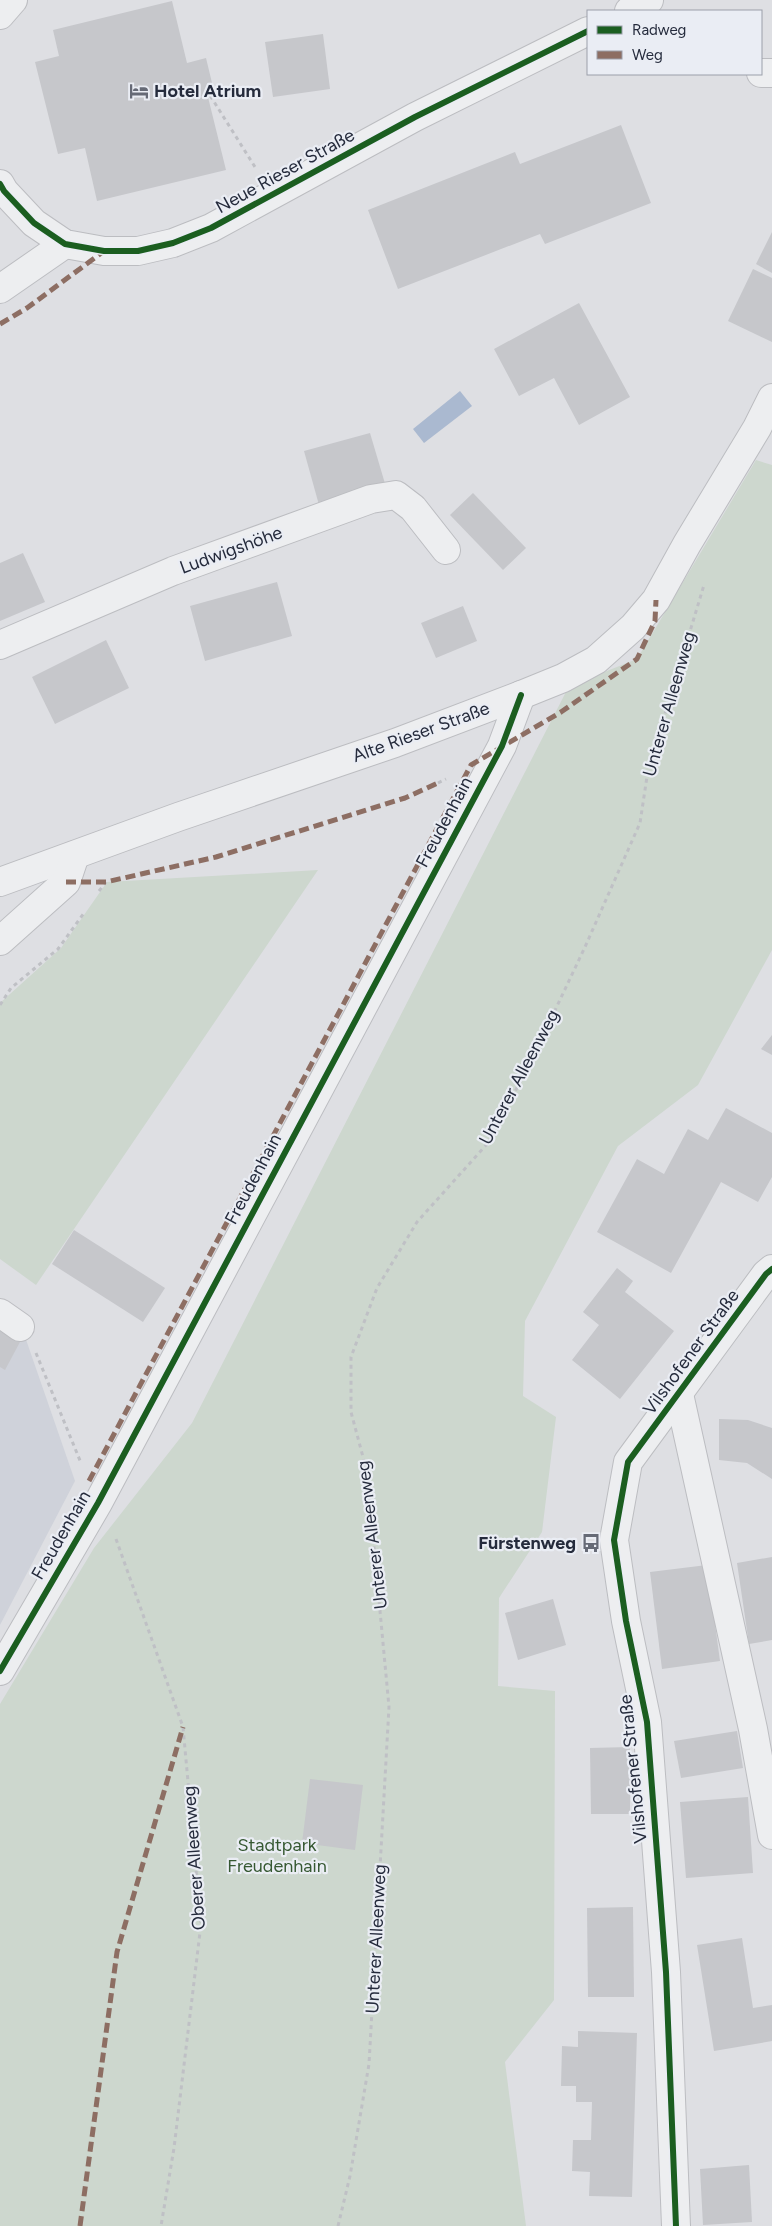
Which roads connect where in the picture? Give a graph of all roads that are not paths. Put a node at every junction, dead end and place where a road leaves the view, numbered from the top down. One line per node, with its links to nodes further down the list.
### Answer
1 (13, 0): 4 (street)
2 (650, 0): 3 (street)
3 (631, 10)
4 (0, 15)
5 (587, 32): 7 (street, Neue Rieser Straße)
6 (0, 184): 7 (street, Neue Rieser Straße)
7 (65, 244): 8 (street)
8 (0, 289)
9 (772, 398): 12 (street, Alte Rieser Straße)
10 (446, 550): 11 (street, Ludwigshöhe)
11 (0, 645)
12 (521, 695): 13 (street, Alte Rieser Straße); 18 (street, Freudenhain)
13 (75, 855): 14 (street, Alte Rieser Straße); 15 (street)
14 (0, 882)
15 (0, 941)
16 (772, 1269): 17 (street, Vilshofener Straße)
17 (679, 1394): 19 (street); 20 (street, Vilshofener Straße)
18 (0, 1671)
19 (772, 1835)
20 (676, 2226)

